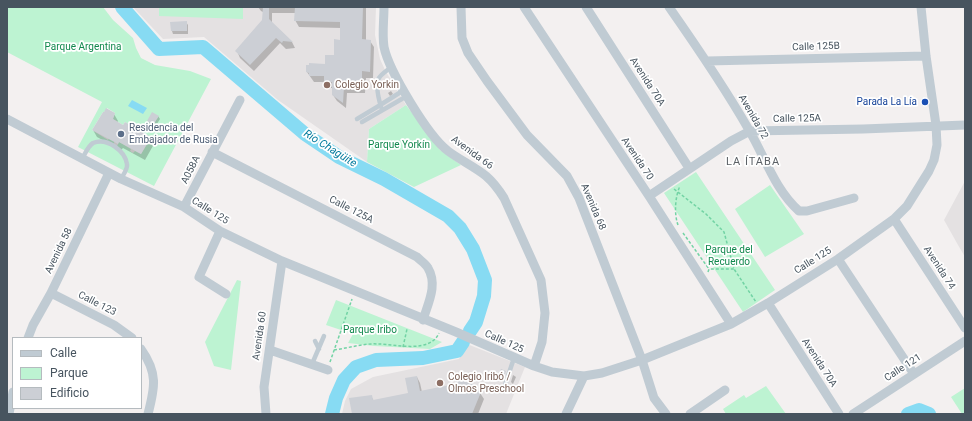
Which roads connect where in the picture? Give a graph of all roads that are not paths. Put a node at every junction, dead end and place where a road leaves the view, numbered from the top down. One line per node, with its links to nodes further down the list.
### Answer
1 (384, 7): 9 (street, Avenida 66)
2 (461, 7): 47 (street, Avenida 68)
3 (524, 7): 25 (street, Avenida 70)
4 (586, 7): 22 (street, Avenida 70A)
5 (669, 7): 8 (street, Avenida 72)
6 (921, 7): 7 (street)
7 (926, 56): 8 (street, Calle 125B); 17 (street)
8 (707, 62): 19 (street, Avenida 72)
9 (391, 67): 10 (street, Avenida 66); 12 (lane)
10 (405, 93): 12 (lane); 13 (lane); 49 (street, Avenida 66)
11 (240, 100): 20 (street, A058A)
12 (380, 105): 13 (lane); 15 (lane)
13 (382, 110): 16 (lane)
14 (7, 119): 21 (street, Calle 125)
15 (357, 119)
16 (362, 122)
17 (936, 125): 18 (street, Calle 125A); 19 (street, Calle 125A); 28 (street, Calle 125)
18 (965, 125)
19 (750, 131): 22 (street, Calle 125A); 26 (street, Avenida 72)
20 (212, 152): 27 (street, A058A); 35 (street, Calle 125A)
21 (82, 158): 23 (street, Calle 125); 24 (lane)
22 (686, 171): 25 (street, Calle 125A)
23 (109, 173): 24 (street, Calle 125); 32 (street, Avenida 58)
24 (121, 179): 27 (street, Calle 125)
25 (649, 196): 36 (street, Avenida 70)
26 (854, 198)
27 (184, 207): 29 (street, Calle 125)
28 (894, 219): 30 (street, Calle 125); 37 (street, Avenida 74)
29 (220, 231): 31 (street, Calle 125); 33 (street)
30 (838, 259): 34 (street, Calle 125); 51 (street)
31 (282, 261): 35 (street, Calle 125); 44 (street, Avenida 60)
32 (51, 293): 39 (street, Avenida 58); 40 (street, Calle 123)
33 (226, 294)
34 (768, 303): 36 (street, Calle 125); 62 (street, Avenida 70A)
35 (423, 320): 46 (street, Calle 125)
36 (731, 324): 47 (street, Calle 125)
37 (965, 328)
38 (324, 336): 43 (lane)
39 (28, 337)
40 (131, 337)
41 (315, 341): 43 (lane)
42 (965, 341): 51 (street, Calle 121)
43 (319, 349): 48 (lane)
44 (270, 350): 48 (street); 58 (street, Avenida 60)
45 (143, 352): 57 (street)
46 (514, 358): 49 (street, Calle 125); 54 (lane)
47 (642, 360): 52 (street, Calle 125); 60 (street, Avenida 68)
48 (312, 364): 50 (street)
49 (534, 366): 52 (street, Calle 125)
50 (328, 370)
51 (914, 374): 63 (street, Calle 121)
52 (584, 376): 59 (street)
53 (724, 390): 61 (street)
54 (503, 391)
55 (12, 399): 56 (street)
56 (10, 414)
57 (148, 414)
58 (266, 414)
59 (566, 414)
60 (666, 414)
61 (690, 414)
62 (839, 414)
63 (852, 414)

